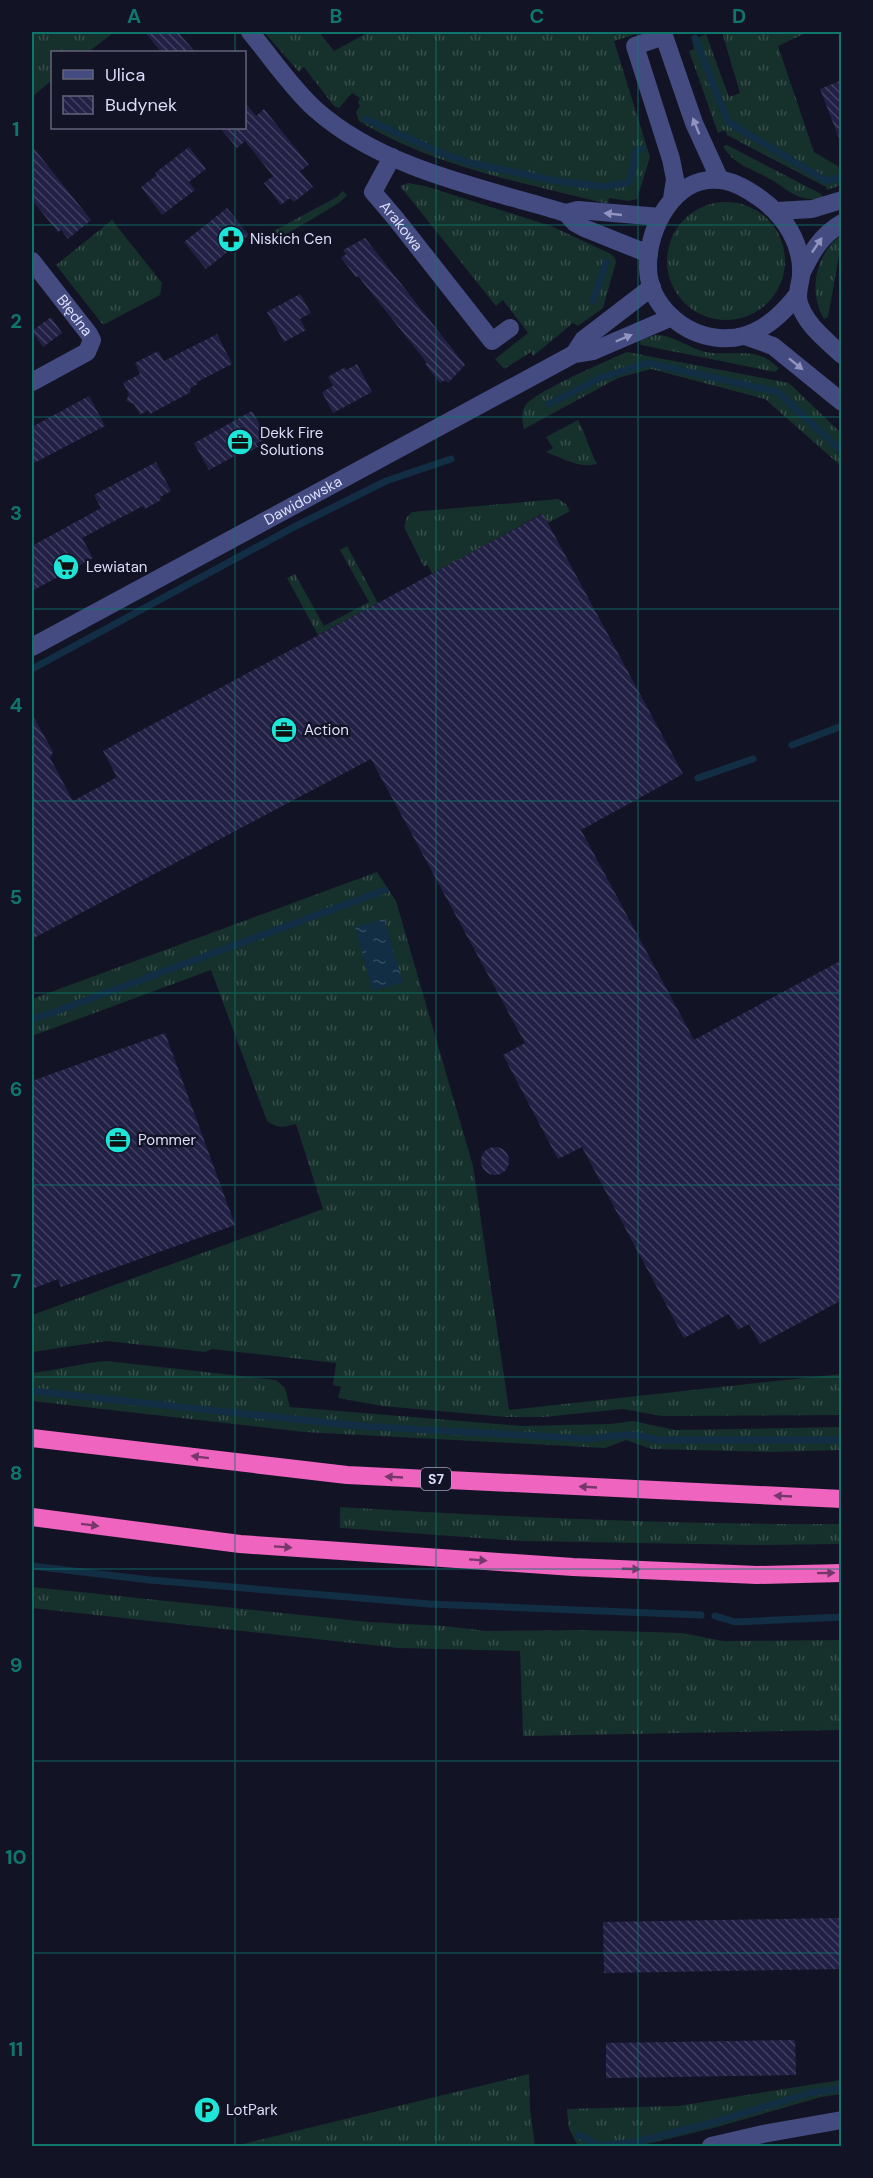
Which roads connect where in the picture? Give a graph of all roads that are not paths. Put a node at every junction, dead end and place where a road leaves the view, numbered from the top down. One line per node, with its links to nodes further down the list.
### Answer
1 (250, 32): 2 (street)
2 (392, 157): 7 (street); 16 (street, Arakowa)
3 (720, 180): 4 (street); 4 (street, one-way to 4); 6 (street)
4 (672, 199): 8 (street)
5 (842, 200): 6 (street)
6 (777, 212): 12 (street)
7 (567, 213): 8 (street, one-way to 7); 10 (street)
8 (660, 218): 10 (street)
9 (842, 223): 12 (street, one-way to 9)
10 (649, 254): 13 (street)
11 (32, 261): 20 (street, Błędna)
12 (801, 274): 14 (street)
13 (652, 287): 15 (street); 18 (street, Dawidowska)
14 (798, 294): 17 (street); 19 (street)
15 (672, 317): 17 (street); 18 (street, Dawidowska, one-way to 15)
16 (510, 328)
17 (745, 336): 21 (street, one-way to 21)
18 (574, 354): 22 (street, Dawidowska)
19 (842, 355)
20 (32, 382)
21 (842, 402)
22 (32, 646)
23 (32, 1438): 24 (highway, S7, one-way to 23)
24 (842, 1499)
25 (32, 1517): 26 (highway, one-way to 26)
26 (842, 1573)
27 (842, 2120): 28 (street)
28 (711, 2146)

